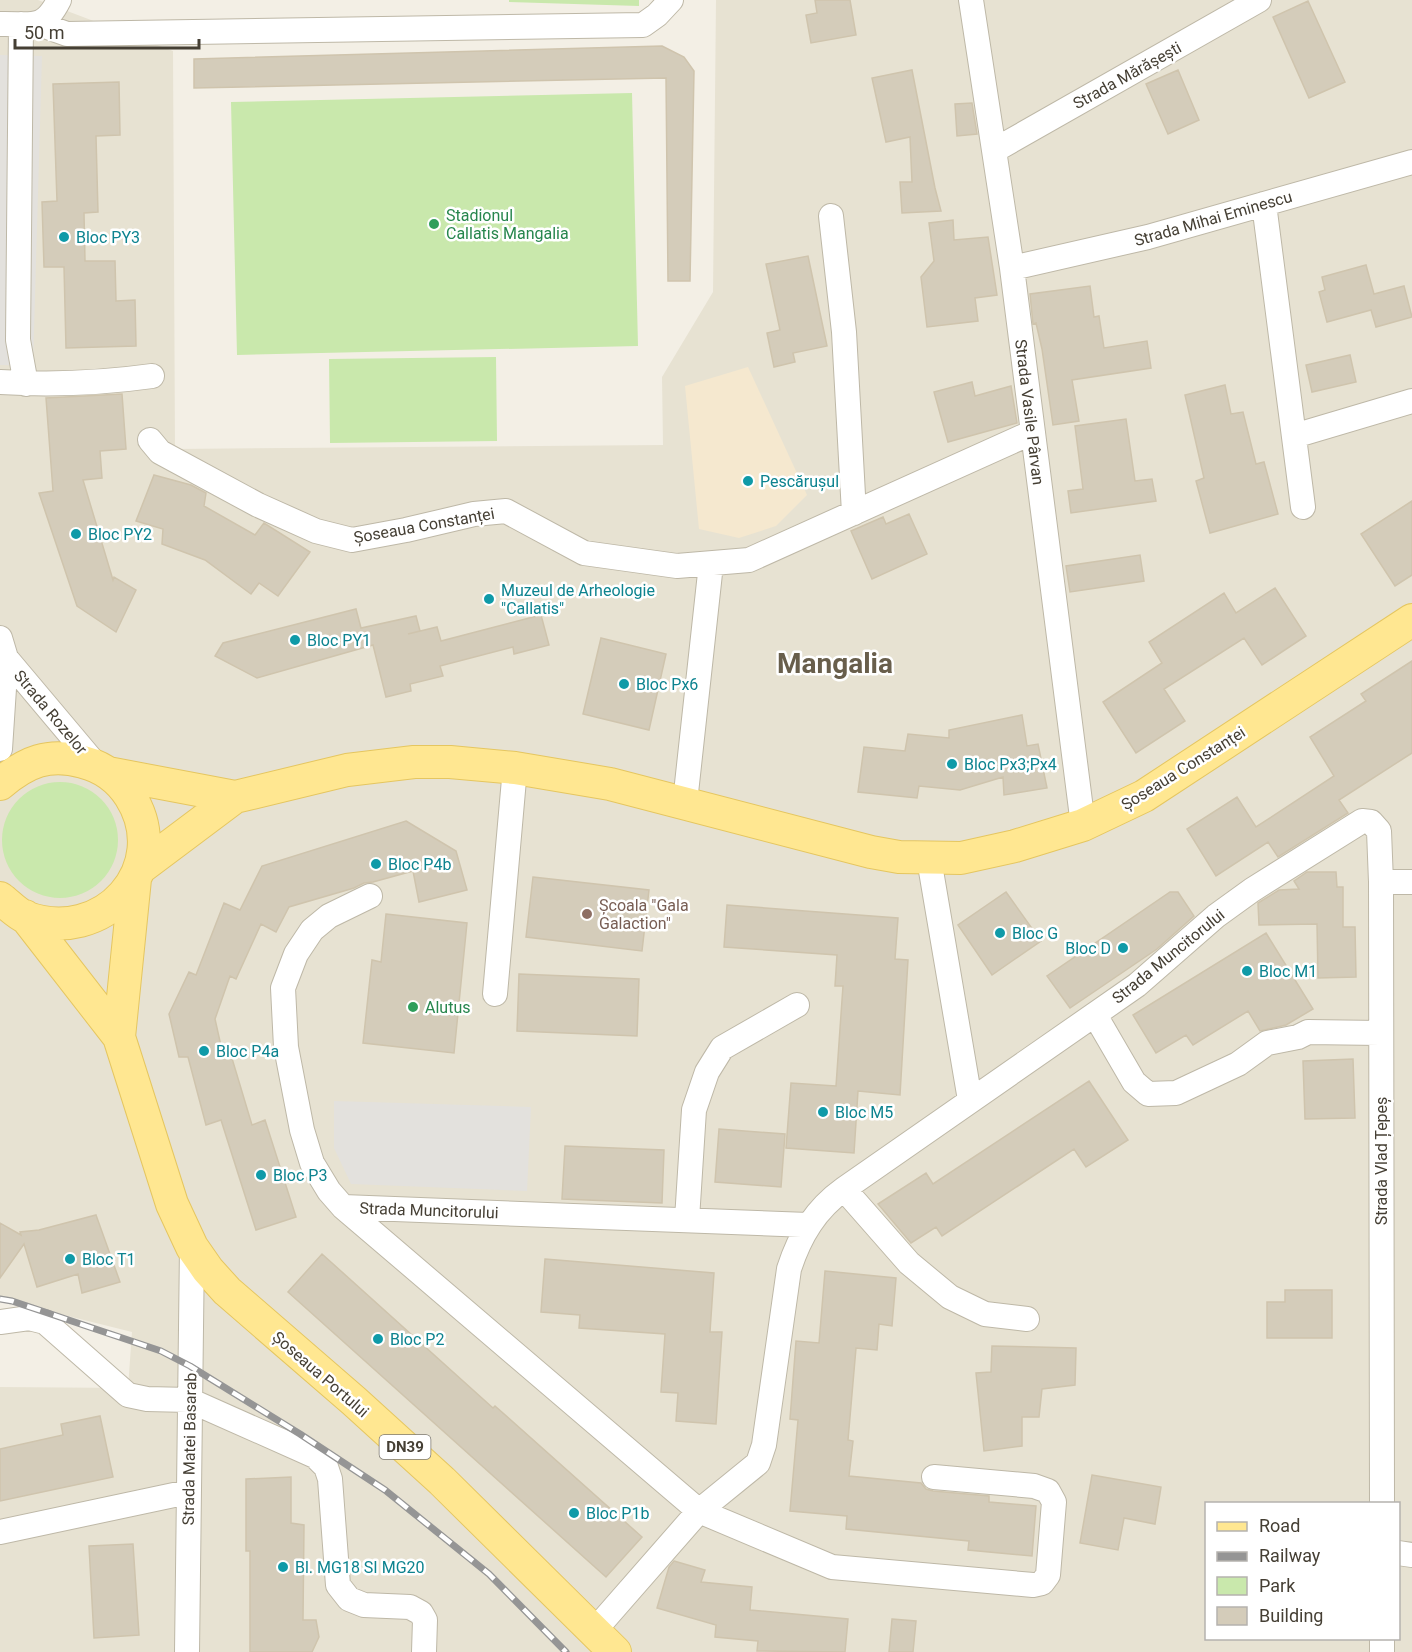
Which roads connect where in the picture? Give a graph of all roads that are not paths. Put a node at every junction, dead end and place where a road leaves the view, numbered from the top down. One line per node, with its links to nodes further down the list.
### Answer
1 (59, 0): 5 (street)
2 (671, 0): 5 (street)
3 (971, 0): 6 (street, Strada Vasile Pârvan)
4 (1259, 0): 6 (street, Strada Mărășești)
5 (20, 24): 13 (street)
6 (995, 150): 10 (street, Strada Vasile Pârvan)
7 (1412, 162): 8 (street, Strada Mihai Eminescu)
8 (1264, 204): 10 (street, Strada Mihai Eminescu); 16 (street)
9 (831, 216): 19 (street)
10 (1012, 268): 15 (street, Strada Vasile Pârvan)
11 (152, 376): 13 (street)
12 (0, 382): 13 (street)
13 (26, 384)
14 (1412, 401): 16 (street)
15 (1033, 432): 19 (street, Șoseaua Constanței); 30 (street, Strada Vasile Pârvan)
16 (1294, 436): 18 (street)
17 (150, 440): 20 (street, Șoseaua Constanței)
18 (1303, 507)
19 (854, 513): 20 (street, Șoseaua Constanței)
20 (711, 564): 28 (street)
21 (1412, 620): 30 (main road, Șoseaua Constanței)
22 (3, 648): 23 (street, Strada Rozelor); 25 (street, Strada Rozelor)
23 (0, 748)
24 (515, 768): 27 (main road, Șoseaua Constanței); 28 (main road, Șoseaua Constanței); 37 (street)
25 (102, 769): 26 (main road, Șoseaua Constanței); 27 (main road, Șoseaua Constanței); 32 (main road, Șoseaua Portului)
26 (0, 784)
27 (235, 797): 32 (main road, Șoseaua Constanței)
28 (685, 802): 31 (main road, Șoseaua Constanței)
29 (1371, 822): 33 (street, Strada Vlad Țepeș); 39 (street, Strada Muncitorului)
30 (1083, 825): 31 (main road, Șoseaua Constanței)
31 (929, 859): 42 (street)
32 (137, 874): 36 (main road, Șoseaua Constanței); 41 (main road, Șoseaua Portului)
33 (1380, 882): 34 (street); 40 (street, Strada Vlad Țepeș)
34 (1412, 882)
35 (370, 896): 44 (street, Strada Muncitorului)
36 (11, 910): 41 (main road, Șoseaua Portului)
37 (495, 994)
38 (797, 1005): 45 (street)
39 (1095, 1015): 40 (street); 42 (street, Strada Muncitorului)
40 (1380, 1033): 53 (street, Strada Vlad Țepeș)
41 (119, 1036): 47 (main road, Șoseaua Portului / DN39)
42 (970, 1100): 43 (street, Strada Muncitorului)
43 (844, 1189): 46 (street, Strada Muncitorului); 48 (street)
44 (343, 1208): 45 (street, Strada Muncitorului); 54 (street)
45 (687, 1219): 46 (street, Strada Muncitorului)
46 (808, 1225): 54 (street, Strada Muncitorului)
47 (192, 1247): 50 (street, Strada Matei Basarab); 56 (main road, Șoseaua Portului / DN39)
48 (1027, 1319)
49 (0, 1322): 50 (street)
50 (189, 1400): 52 (street, Strada Matei Basarab); 58 (street)
51 (934, 1477): 54 (street)
52 (188, 1492): 55 (street); 57 (street, Strada Matei Basarab)
53 (1382, 1502)
54 (699, 1511): 56 (street, Strada Muncitorului)
55 (0, 1532)
56 (605, 1642)
57 (187, 1652)
58 (424, 1652)

